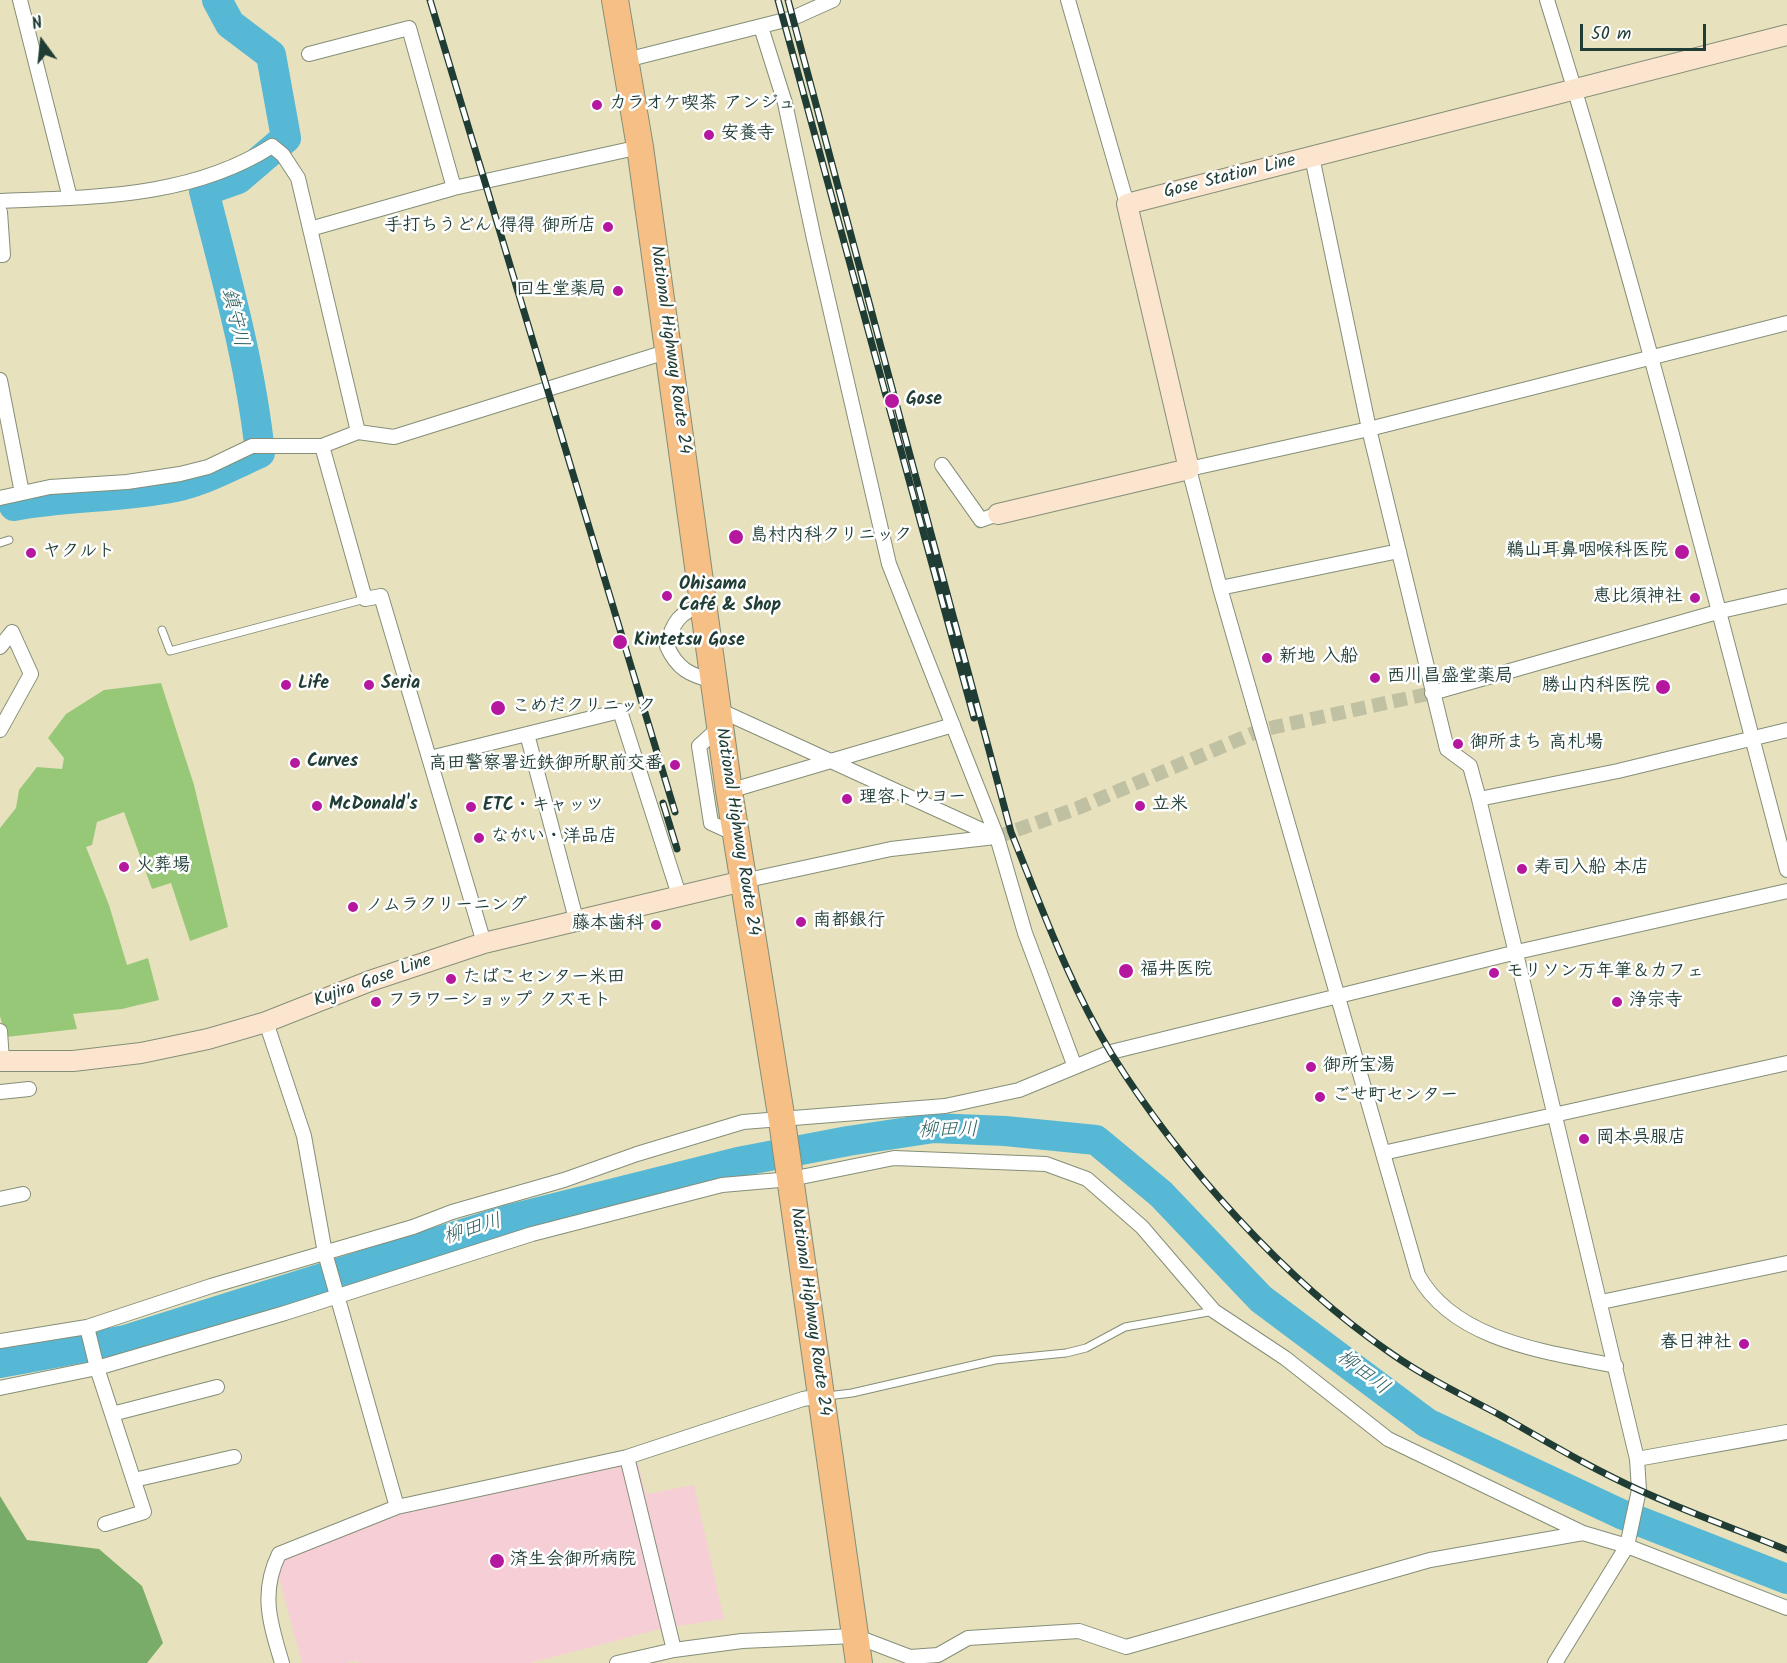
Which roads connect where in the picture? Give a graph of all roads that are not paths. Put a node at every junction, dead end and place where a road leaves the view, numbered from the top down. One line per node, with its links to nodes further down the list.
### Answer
1 (20, 0): 14 (street)
2 (615, 0): 9 (highway, National Highway Route 24)
3 (833, 0): 6 (street)
4 (1068, 0): 16 (street)
5 (1547, 0): 10 (street)
6 (760, 27): 9 (street); 45 (street)
7 (1787, 35): 10 (main road, Gose Station Line)
8 (309, 54): 13 (street)
9 (626, 60): 11 (highway, National Highway Route 24)
10 (1575, 91): 12 (main road, Gose Station Line); 22 (street)
11 (640, 147): 13 (street); 21 (highway, National Highway Route 24)
12 (1312, 157): 16 (main road, Gose Station Line); 24 (street)
13 (454, 188): 18 (street)
14 (70, 198): 15 (street); 18 (street)
15 (0, 201)
16 (1126, 204): 28 (main road)
17 (0, 212): 19 (street)
18 (310, 229): 25 (street)
19 (0, 255)
20 (1787, 323): 22 (street)
21 (669, 351): 25 (street); 38 (highway, National Highway Route 24)
22 (1649, 357): 24 (street); 39 (street)
23 (0, 380): 29 (street)
24 (1370, 429): 28 (street); 34 (street)
25 (358, 432): 26 (street)
26 (322, 446): 29 (street); 37 (street)
27 (942, 465): 31 (street)
28 (1190, 469): 31 (main road); 35 (street)
29 (22, 493): 30 (street)
30 (0, 498)
31 (998, 514)
32 (9, 540): 33 (lane)
33 (0, 543)
34 (1399, 551): 35 (street); 43 (street)
35 (1220, 588): 63 (street)
36 (1787, 596): 39 (street)
37 (365, 599): 40 (lane); 50 (street)
38 (704, 605): 42 (highway, National Highway Route 24); 42 (street)
39 (1720, 611): 43 (street); 49 (street)
40 (162, 630)
41 (0, 646): 46 (street)
42 (713, 681): 44 (highway, National Highway Route 24)
43 (1432, 693): 53 (street)
44 (718, 718): 51 (street); 52 (highway, National Highway Route 24); 54 (street)
45 (953, 725): 51 (street); 55 (street)
46 (0, 730)
47 (1787, 730): 49 (street)
48 (527, 734): 50 (street); 59 (street); 60 (street)
49 (1752, 738): 53 (street); 56 (street)
50 (430, 758): 61 (street)
51 (832, 761): 52 (street); 55 (street)
52 (729, 791): 54 (highway, National Highway Route 24)
53 (1479, 799): 62 (street)
54 (735, 834): 57 (highway, National Highway Route 24)
55 (997, 837): 57 (street); 68 (street)
56 (1787, 870)
57 (743, 882): 59 (main road, Kujira Gose Line); 72 (highway, National Highway Route 24)
58 (1787, 891): 62 (street)
59 (679, 895): 60 (main road, Kujira Gose Line)
60 (576, 919): 61 (main road, Kujira Gose Line)
61 (484, 943): 64 (main road, Kujira Gose Line)
62 (1517, 952): 63 (street); 71 (street)
63 (1339, 998): 68 (street); 73 (street)
64 (266, 1022): 66 (main road, Kujira Gose Line); 77 (street)
65 (0, 1031): 66 (street)
66 (1, 1061)
67 (1787, 1063): 71 (street)
68 (1075, 1067): 72 (street)
69 (28, 1089): 70 (street)
70 (0, 1092)
71 (1554, 1114): 73 (street); 80 (street)
72 (783, 1127): 74 (highway, National Highway Route 24); 77 (street)
73 (1383, 1153): 84 (street)
74 (790, 1173): 79 (street); 81 (street); 88 (highway, National Highway Route 24)
75 (23, 1194): 76 (street)
76 (0, 1199)
77 (325, 1253): 79 (street); 82 (street)
78 (1787, 1263): 80 (street)
79 (337, 1296): 85 (street); 95 (street)
80 (1601, 1302): 84 (street)
81 (1215, 1311): 88 (lane); 97 (street)
82 (87, 1328): 83 (street); 85 (street)
83 (0, 1341)
84 (1616, 1366): 93 (street)
85 (96, 1367): 87 (street); 89 (street)
86 (217, 1387): 89 (street)
87 (0, 1388)
88 (821, 1396): 92 (street); 100 (highway, National Highway Route 24)
89 (112, 1414): 94 (street)
90 (1787, 1432): 93 (street)
91 (234, 1457): 94 (street)
92 (627, 1457): 95 (street); 101 (street)
93 (1637, 1459): 98 (street)
94 (134, 1480): 96 (street)
95 (397, 1507): 102 (street)
96 (105, 1524)
97 (1583, 1533): 98 (street); 100 (street)
98 (1627, 1545): 99 (street); 105 (street)
99 (1787, 1608)
100 (855, 1636): 101 (street); 104 (highway, National Highway Route 24)
101 (683, 1654): 103 (street)
102 (282, 1663)
103 (617, 1663)
104 (859, 1663)
105 (1555, 1663)

